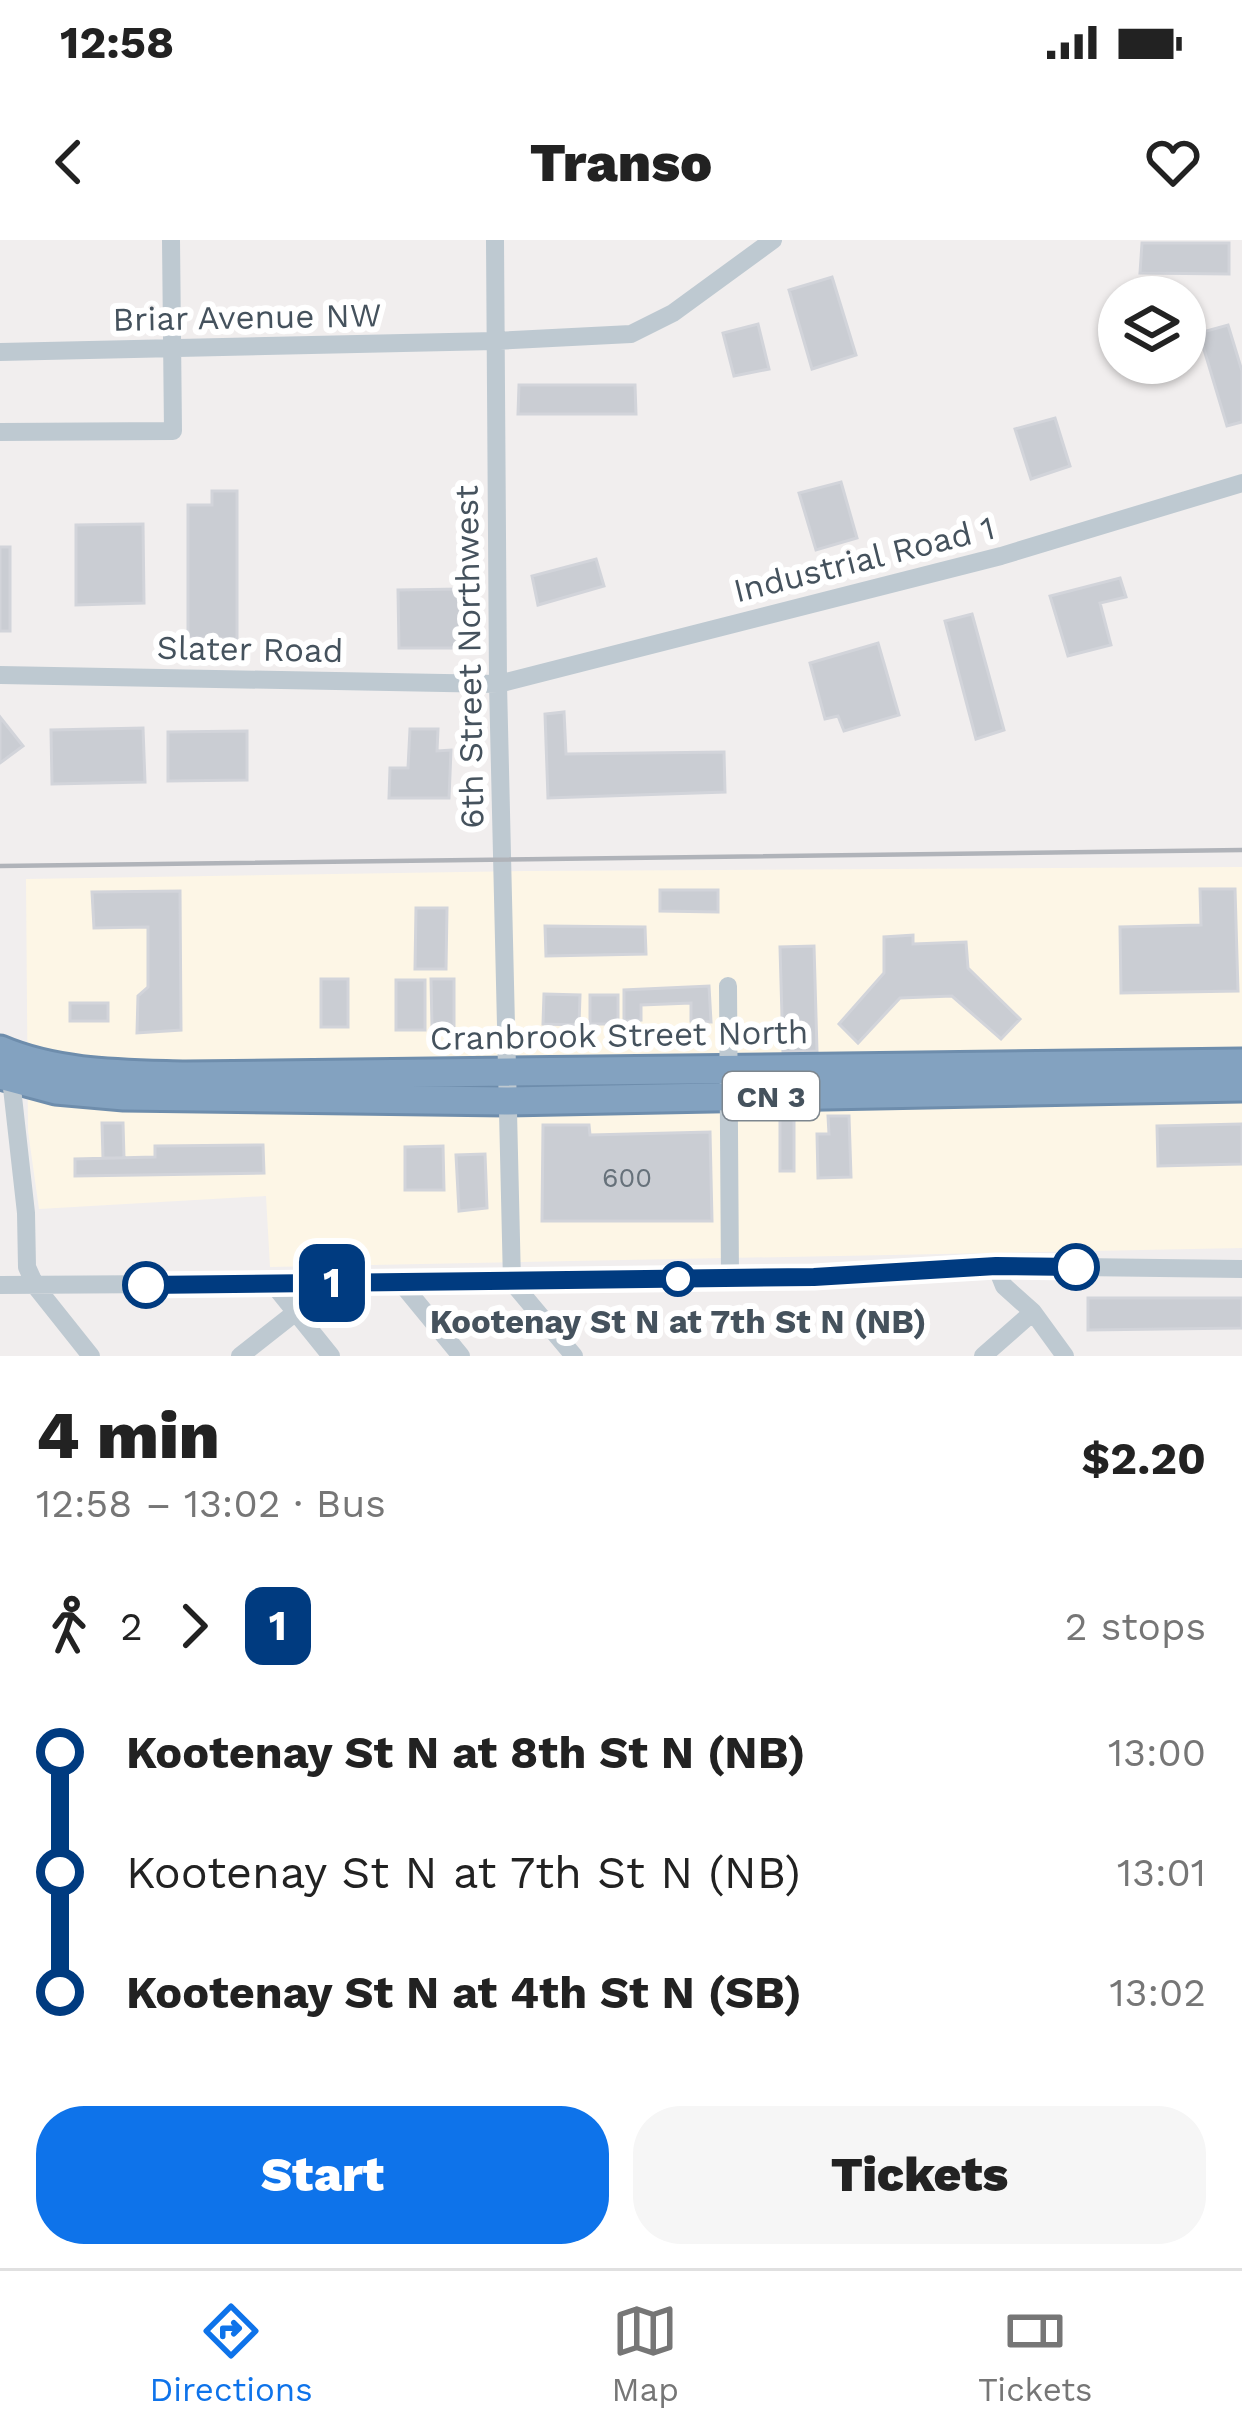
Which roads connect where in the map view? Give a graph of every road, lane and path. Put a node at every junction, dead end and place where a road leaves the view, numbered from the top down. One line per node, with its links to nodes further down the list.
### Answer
1 (170, 240): 5 (street)
2 (495, 240): 4 (street, 6th Street Northwest)
3 (773, 240): 4 (street, Briar Avenue NW)
4 (495, 341): 5 (street, Briar Avenue NW); 10 (street, 6th Street Northwest)
5 (172, 349): 6 (street, Briar Avenue NW); 7 (street)
6 (0, 352)
7 (0, 432)
8 (1242, 483): 10 (street, Industrial Road 1)
9 (0, 675): 10 (street, Slater Road)
10 (498, 683): 16 (street, 6th Street Northwest)
11 (728, 986): 15 (street)
12 (0, 1050): 16 (highway, Cranbrook Street North / CN 3)
13 (1242, 1063): 15 (highway, Cranbrook Street North / CN 3)
14 (5, 1077): 16 (highway, Cranbrook Street North / CN 3); 24 (street)
15 (729, 1083): 16 (highway, Cranbrook Street North / CN 3); 17 (highway, Cranbrook Street North / CN 3); 20 (street)
16 (506, 1087): 21 (street, 6th Street Northwest)
17 (1242, 1087)
18 (996, 1266): 19 (street); 20 (street); 27 (street)
19 (1242, 1269)
20 (730, 1278): 21 (street)
21 (512, 1282): 22 (street); 32 (street)
22 (401, 1283): 23 (street); 31 (street)
23 (273, 1284): 24 (street); 26 (street)
24 (36, 1287): 25 (street); 28 (street)
25 (5, 1289)
26 (296, 1312): 29 (street); 30 (street)
27 (1034, 1312): 33 (street); 34 (street)
28 (86, 1354)
29 (240, 1356)
30 (332, 1356)
31 (461, 1356)
32 (574, 1356)
33 (982, 1356)
34 (1065, 1356)

